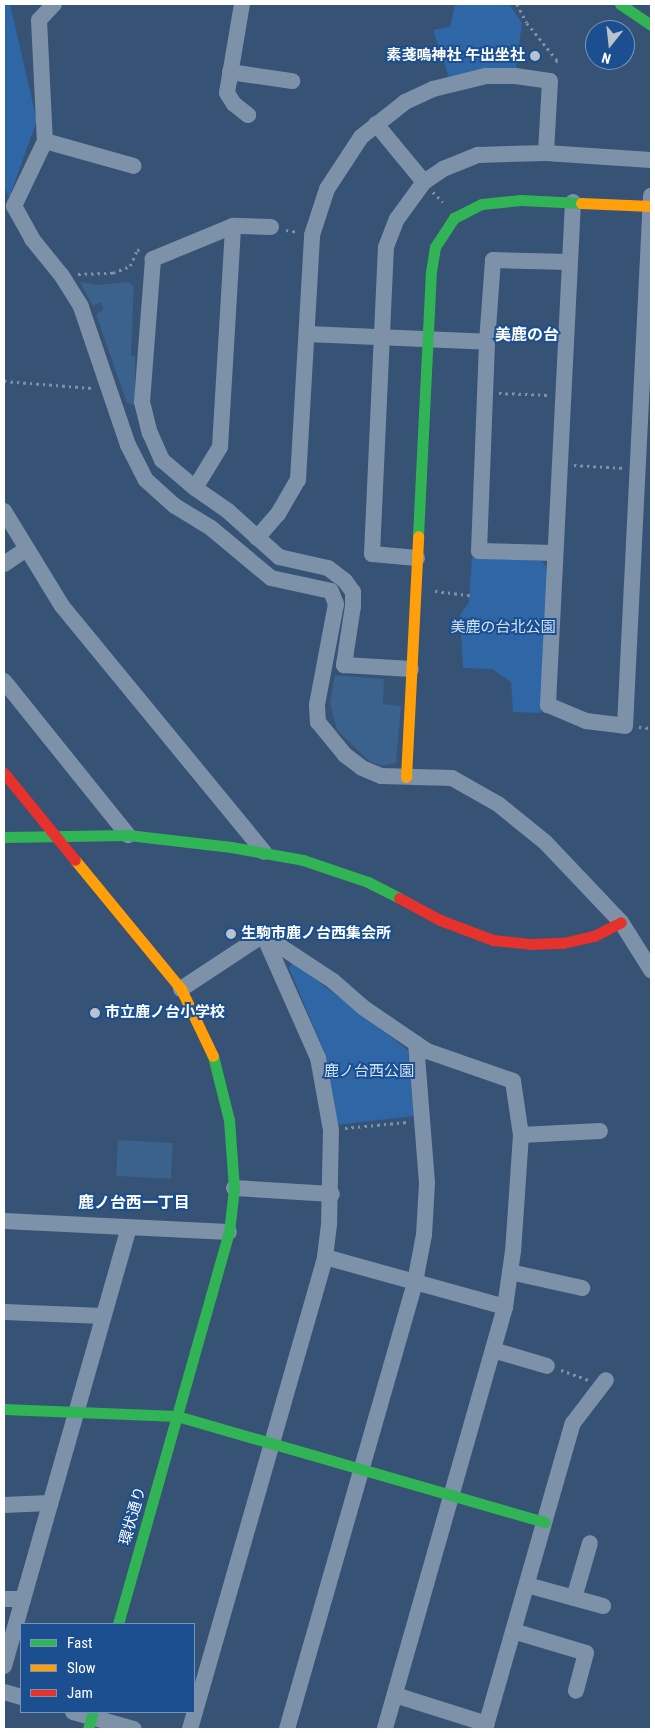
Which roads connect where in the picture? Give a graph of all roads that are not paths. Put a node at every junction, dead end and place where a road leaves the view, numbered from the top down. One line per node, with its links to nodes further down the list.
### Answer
1 (54, 4): 9 (street)
2 (242, 4): 5 (street)
3 (620, 4): 4 (street)
4 (651, 25)
5 (230, 72): 6 (street); 7 (street)
6 (292, 82)
7 (248, 115)
8 (376, 124): 10 (street); 13 (street); 20 (street)
9 (46, 141): 12 (street); 37 (street)
10 (546, 153): 11 (street); 13 (street)
11 (651, 160)
12 (134, 166)
13 (424, 182): 21 (street)
14 (574, 202): 15 (street); 18 (street); 22 (street)
15 (651, 202): 19 (street)
16 (233, 226): 17 (street); 26 (street); 26 (street)
17 (271, 227)
18 (570, 262): 23 (street); 31 (street)
19 (650, 270): 24 (street)
20 (307, 334): 21 (street); 29 (street)
21 (382, 339): 22 (street); 32 (street)
22 (428, 342): 23 (street); 32 (street)
23 (487, 342): 31 (street)
24 (648, 344): 25 (street)
25 (647, 419): 27 (street)
26 (195, 488): 29 (street)
27 (645, 495): 31 (street)
28 (4, 511): 30 (street)
29 (257, 538): 34 (street)
30 (25, 550): 33 (street); 41 (street)
31 (555, 553)
32 (417, 558): 34 (street)
33 (4, 564)
34 (411, 670): 37 (street)
35 (4, 681): 38 (street)
36 (4, 773): 39 (street, 環状通り)
37 (406, 777): 42 (street)
38 (128, 835): 39 (street); 41 (street)
39 (57, 836): 40 (street); 45 (street, 環状通り)
40 (4, 837)
41 (264, 852): 42 (street)
42 (621, 922): 44 (street)
43 (263, 935): 45 (street); 46 (street); 50 (street)
44 (651, 970)
45 (181, 989): 49 (street, 環状通り)
46 (416, 1043): 48 (street); 56 (street)
47 (600, 1131): 48 (street)
48 (521, 1135): 55 (street)
49 (234, 1188): 50 (street); 53 (street, 環状通り)
50 (332, 1194): 54 (street)
51 (4, 1221): 52 (street)
52 (129, 1227): 53 (street); 60 (street)
53 (229, 1232): 66 (street, 環状通り)
54 (325, 1257): 56 (street); 67 (street)
55 (510, 1272): 57 (street); 58 (street)
56 (415, 1282): 58 (street); 68 (street)
57 (582, 1288)
58 (505, 1307): 61 (street)
59 (4, 1312): 60 (street)
60 (103, 1316): 65 (street)
61 (494, 1350): 62 (street); 69 (street)
62 (547, 1366)
63 (603, 1384): 72 (street)
64 (4, 1409): 65 (street)
65 (76, 1410): 66 (street); 70 (street)
66 (177, 1416): 67 (street); 79 (street, 環状通り)
67 (271, 1444): 68 (street); 86 (street)
68 (362, 1469): 69 (street); 93 (street)
69 (452, 1495): 72 (street); 84 (street)
70 (50, 1503): 71 (street); 75 (street)
71 (4, 1505)
72 (545, 1522): 74 (street)
73 (590, 1543): 76 (street)
74 (527, 1585): 76 (street); 80 (street)
75 (23, 1598): 77 (street); 81 (street)
76 (574, 1598): 78 (street)
77 (4, 1599)
78 (604, 1606)
79 (118, 1623)
80 (514, 1631): 82 (street); 90 (street)
81 (4, 1666)
82 (576, 1691)
83 (4, 1692): 85 (street)
84 (395, 1695): 90 (street); 94 (street)
85 (20, 1697)
86 (195, 1711)
87 (76, 1713): 89 (street)
88 (195, 1713): 92 (street)
89 (91, 1719): 91 (street)
90 (486, 1727)
91 (134, 1729)
92 (190, 1729)
93 (287, 1729)
94 (385, 1729)

